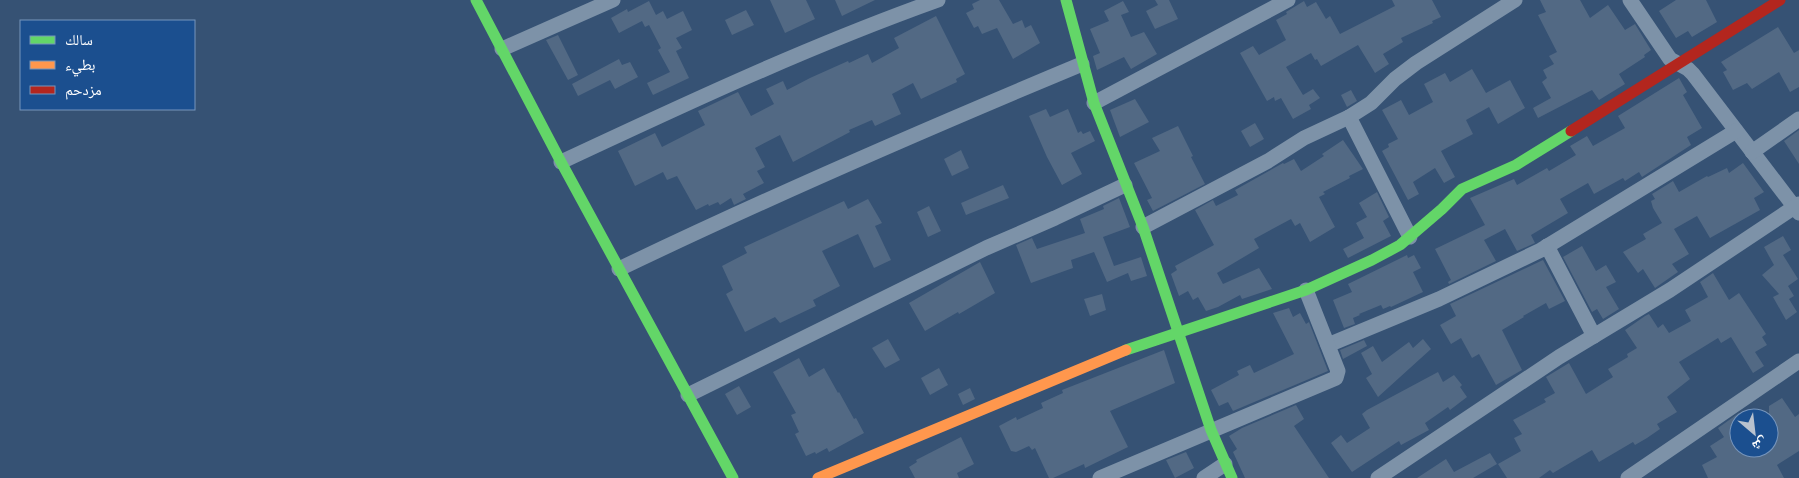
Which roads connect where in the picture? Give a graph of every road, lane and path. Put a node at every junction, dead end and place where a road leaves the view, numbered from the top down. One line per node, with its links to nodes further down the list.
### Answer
1 (476, 0): 9 (street)
2 (613, 0): 9 (street)
3 (938, 0): 17 (street)
4 (1066, 0): 10 (street)
5 (1288, 0): 12 (street)
6 (1515, 0): 13 (street)
7 (1630, 0): 11 (street)
8 (1780, 0): 11 (street)
9 (502, 49): 17 (street)
10 (1082, 64): 12 (street); 23 (street)
11 (1679, 64): 15 (street); 21 (street)
12 (1094, 103): 18 (street)
13 (1348, 117): 20 (street); 21 (street)
14 (1799, 119): 16 (street)
15 (1736, 131): 16 (street); 22 (street)
16 (1752, 152): 19 (street)
17 (561, 162): 23 (street)
18 (1125, 185): 20 (street); 29 (street)
19 (1798, 208): 26 (street)
20 (1143, 227): 25 (street)
21 (1410, 237): 24 (street)
22 (1547, 246): 26 (street); 27 (street)
23 (618, 269): 29 (street)
24 (1306, 290): 25 (street); 27 (street)
25 (1179, 331): 30 (street); 33 (street)
26 (1594, 336): 37 (street)
27 (1328, 345): 30 (street)
28 (1799, 361): 38 (street)
29 (688, 395): 32 (street)
30 (1211, 430): 31 (street); 34 (street)
31 (1225, 464): 35 (street); 36 (street)
32 (733, 478)
33 (818, 478)
34 (1100, 478)
35 (1204, 478)
36 (1232, 478)
37 (1378, 478)
38 (1628, 478)

